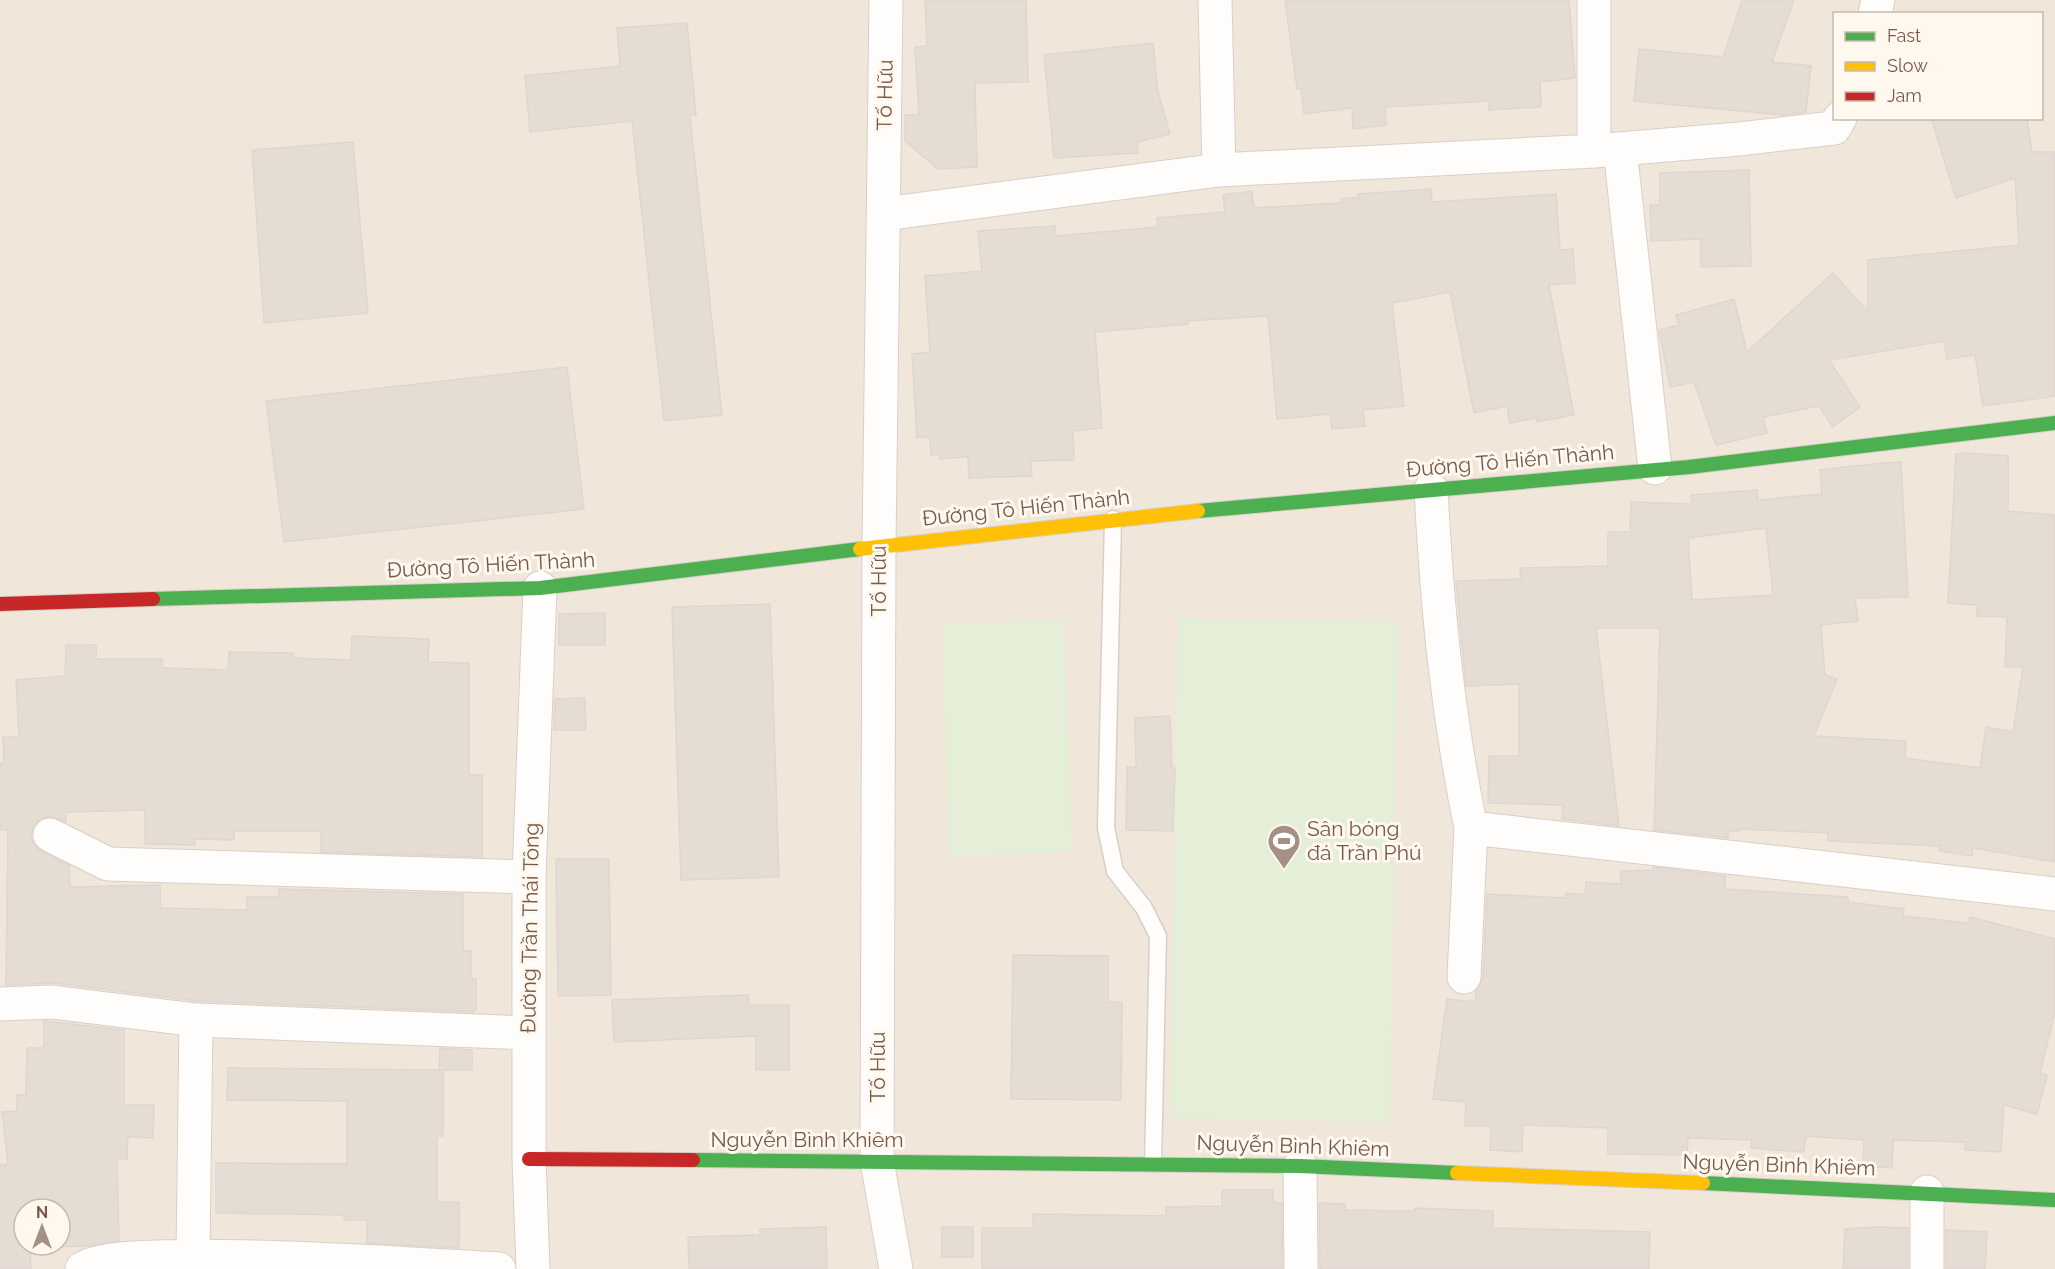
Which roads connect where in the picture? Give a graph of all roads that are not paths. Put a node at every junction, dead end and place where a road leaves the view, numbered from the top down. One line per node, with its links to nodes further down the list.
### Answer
1 (886, 0): 7 (street, Tố Hữu)
2 (1215, 0): 6 (street)
3 (1594, 0): 5 (street)
4 (1839, 120): 5 (street)
5 (1607, 150): 6 (street); 9 (street)
6 (1220, 170): 7 (street)
7 (884, 214): 12 (street, Tố Hữu)
8 (2055, 423): 9 (street, Đường Tô Hiến Thành)
9 (1655, 468): 10 (street, Đường Tô Hiến Thành)
10 (1431, 489): 11 (street, Đường Tô Hiến Thành); 15 (street)
11 (1113, 519): 12 (street, Đường Tô Hiến Thành); 25 (lane)
12 (879, 546): 13 (street, Đường Tô Hiến Thành); 24 (street, Tố Hữu)
13 (540, 588): 14 (street, Đường Tô Hiến Thành); 17 (street, Đường Trần Thái Tông)
14 (0, 604)
15 (1471, 828): 18 (street); 19 (street)
16 (50, 835): 17 (street)
17 (529, 876): 22 (street, Đường Trần Thái Tông)
18 (2055, 894)
19 (1464, 977)
20 (0, 1004): 21 (street)
21 (196, 1020): 22 (street); 29 (street)
22 (529, 1033): 23 (street, Đường Trần Thái Tông)
23 (529, 1159): 24 (street, Nguyễn Bình Khiêm); 32 (street, Đường Trần Thái Tông)
24 (877, 1161): 25 (street, Nguyễn Bình Khiêm); 33 (street, Tố Hữu)
25 (1153, 1162): 26 (street, Nguyễn Bình Khiêm)
26 (1300, 1166): 27 (street, Nguyễn Bình Khiêm); 34 (street)
27 (1927, 1192): 28 (street, Nguyễn Bình Khiêm); 35 (street)
28 (2055, 1200)
29 (193, 1255): 30 (street); 31 (street)
30 (81, 1269)
31 (499, 1269)
32 (534, 1269)
33 (896, 1269)
34 (1301, 1269)
35 (1927, 1269)

